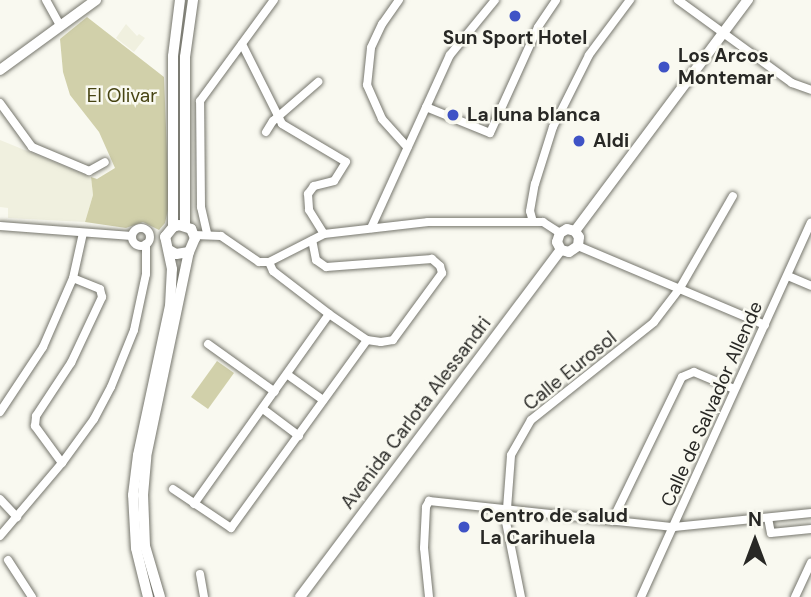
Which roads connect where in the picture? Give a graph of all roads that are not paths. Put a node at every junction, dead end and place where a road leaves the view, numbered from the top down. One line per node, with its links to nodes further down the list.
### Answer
1 (46, 0): 12 (street)
2 (96, 0): 12 (main road)
3 (180, 0): 29 (main road)
4 (193, 0): 27 (main road)
5 (274, 0): 14 (street)
6 (399, 0): 22 (street)
7 (495, 0): 19 (street)
8 (556, 0): 19 (street)
9 (630, 0): 25 (street)
10 (678, 0): 13 (street)
11 (748, 0): 13 (main road)
12 (60, 26): 15 (main road)
13 (723, 33): 17 (street); 31 (main road)
14 (242, 44): 20 (street); 33 (street)
15 (0, 71)
16 (318, 82): 20 (street)
17 (811, 90)
18 (0, 103): 23 (street)
19 (426, 107): 22 (street)
20 (279, 118): 21 (street); 35 (street)
21 (266, 132)
22 (407, 147): 30 (street)
23 (105, 162)
24 (733, 197): 49 (street, Calle Eurosol)
25 (533, 222): 30 (street); 34 (street)
26 (811, 223): 46 (street, Calle de Salvador Allende)
27 (186, 225): 29 (main road); 36 (main road)
28 (0, 226): 32 (street)
29 (173, 227): 38 (main road)
30 (372, 228): 35 (street)
31 (575, 231): 34 (main road); 41 (main road)
32 (83, 233): 37 (street); 47 (street)
33 (207, 233): 36 (street); 45 (street)
34 (559, 233): 43 (main road)
35 (324, 234): 40 (street)
36 (194, 235): 44 (main road)
37 (132, 236): 39 (street); 39 (street)
38 (165, 237): 39 (street); 42 (main road)
39 (148, 240): 61 (street)
40 (312, 240): 45 (street); 52 (street)
41 (578, 246): 43 (main road); 49 (street)
42 (169, 250): 44 (main road); 78 (main road)
43 (561, 250): 76 (main road, Avenida Carlota Alessandri)
44 (189, 252): 79 (main road)
45 (269, 262): 50 (street)
46 (788, 276): 48 (street); 51 (street, Calle de Salvador Allende)
47 (73, 278): 59 (street); 61 (street)
48 (811, 286)
49 (680, 288): 51 (street); 65 (street, Calle Eurosol)
50 (329, 314): 52 (street); 54 (street)
51 (765, 325): 55 (street, Calle de Salvador Allende)
52 (367, 340): 57 (street)
53 (208, 344): 56 (street)
54 (288, 374): 56 (street); 57 (street)
55 (734, 389): 69 (street); 70 (street, Calle de Salvador Allende)
56 (275, 392): 58 (street)
57 (323, 400): 60 (street)
58 (263, 409): 60 (street); 64 (street)
59 (0, 412)
60 (299, 436): 64 (street)
61 (62, 463): 67 (street)
62 (173, 489): 64 (street)
63 (0, 499): 67 (street)
64 (194, 504)
65 (506, 510): 69 (street); 81 (street); 82 (street, Calle Eurosol)
66 (811, 513): 68 (street)
67 (18, 517): 72 (street)
68 (768, 518): 70 (street); 71 (street)
69 (612, 521): 70 (street)
70 (674, 527): 83 (street, Calle de Salvador Allende)
71 (811, 529)
72 (0, 536)
73 (8, 560): 77 (street)
74 (811, 563): 84 (street)
75 (200, 575): 80 (street)
76 (301, 596)
77 (32, 597)
78 (148, 597)
79 (160, 597)
80 (204, 597)
81 (429, 597)
82 (521, 597)
83 (641, 597)
84 (795, 597)

